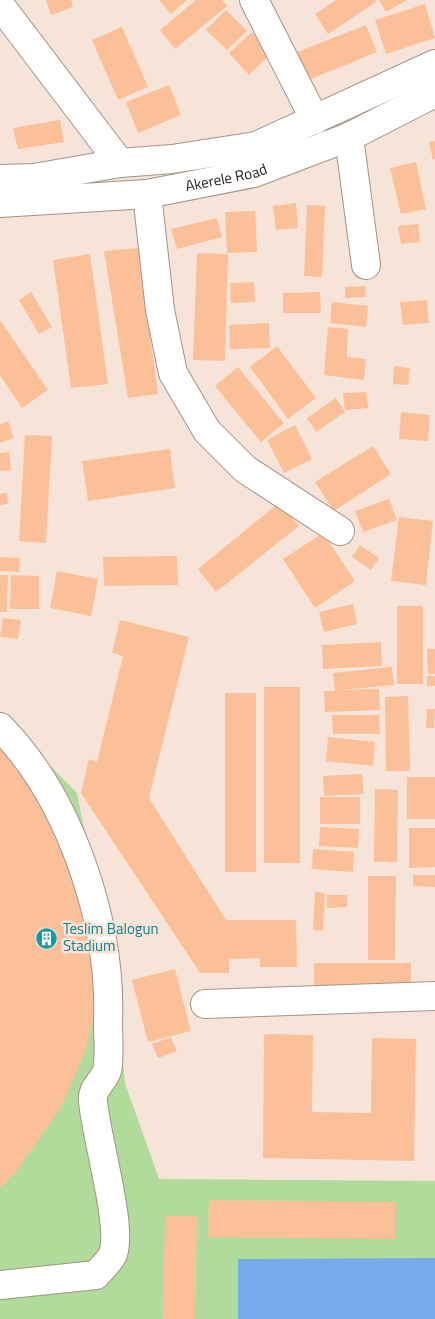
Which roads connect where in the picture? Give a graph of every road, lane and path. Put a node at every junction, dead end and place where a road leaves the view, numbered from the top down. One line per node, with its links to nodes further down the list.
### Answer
1 (254, 0): 5 (street)
2 (0, 5): 7 (street)
3 (435, 64): 5 (street)
4 (435, 93): 6 (street, Akerele Road)
5 (315, 120): 7 (street)
6 (349, 136): 9 (street, Akerele Road); 11 (street)
7 (120, 163): 8 (street)
8 (0, 178)
9 (147, 194): 10 (street, Akerele Road); 12 (street)
10 (0, 203)
11 (366, 265)
12 (340, 531)
13 (0, 727): 16 (street)
14 (435, 996): 15 (street)
15 (205, 1004)
16 (0, 1285)

